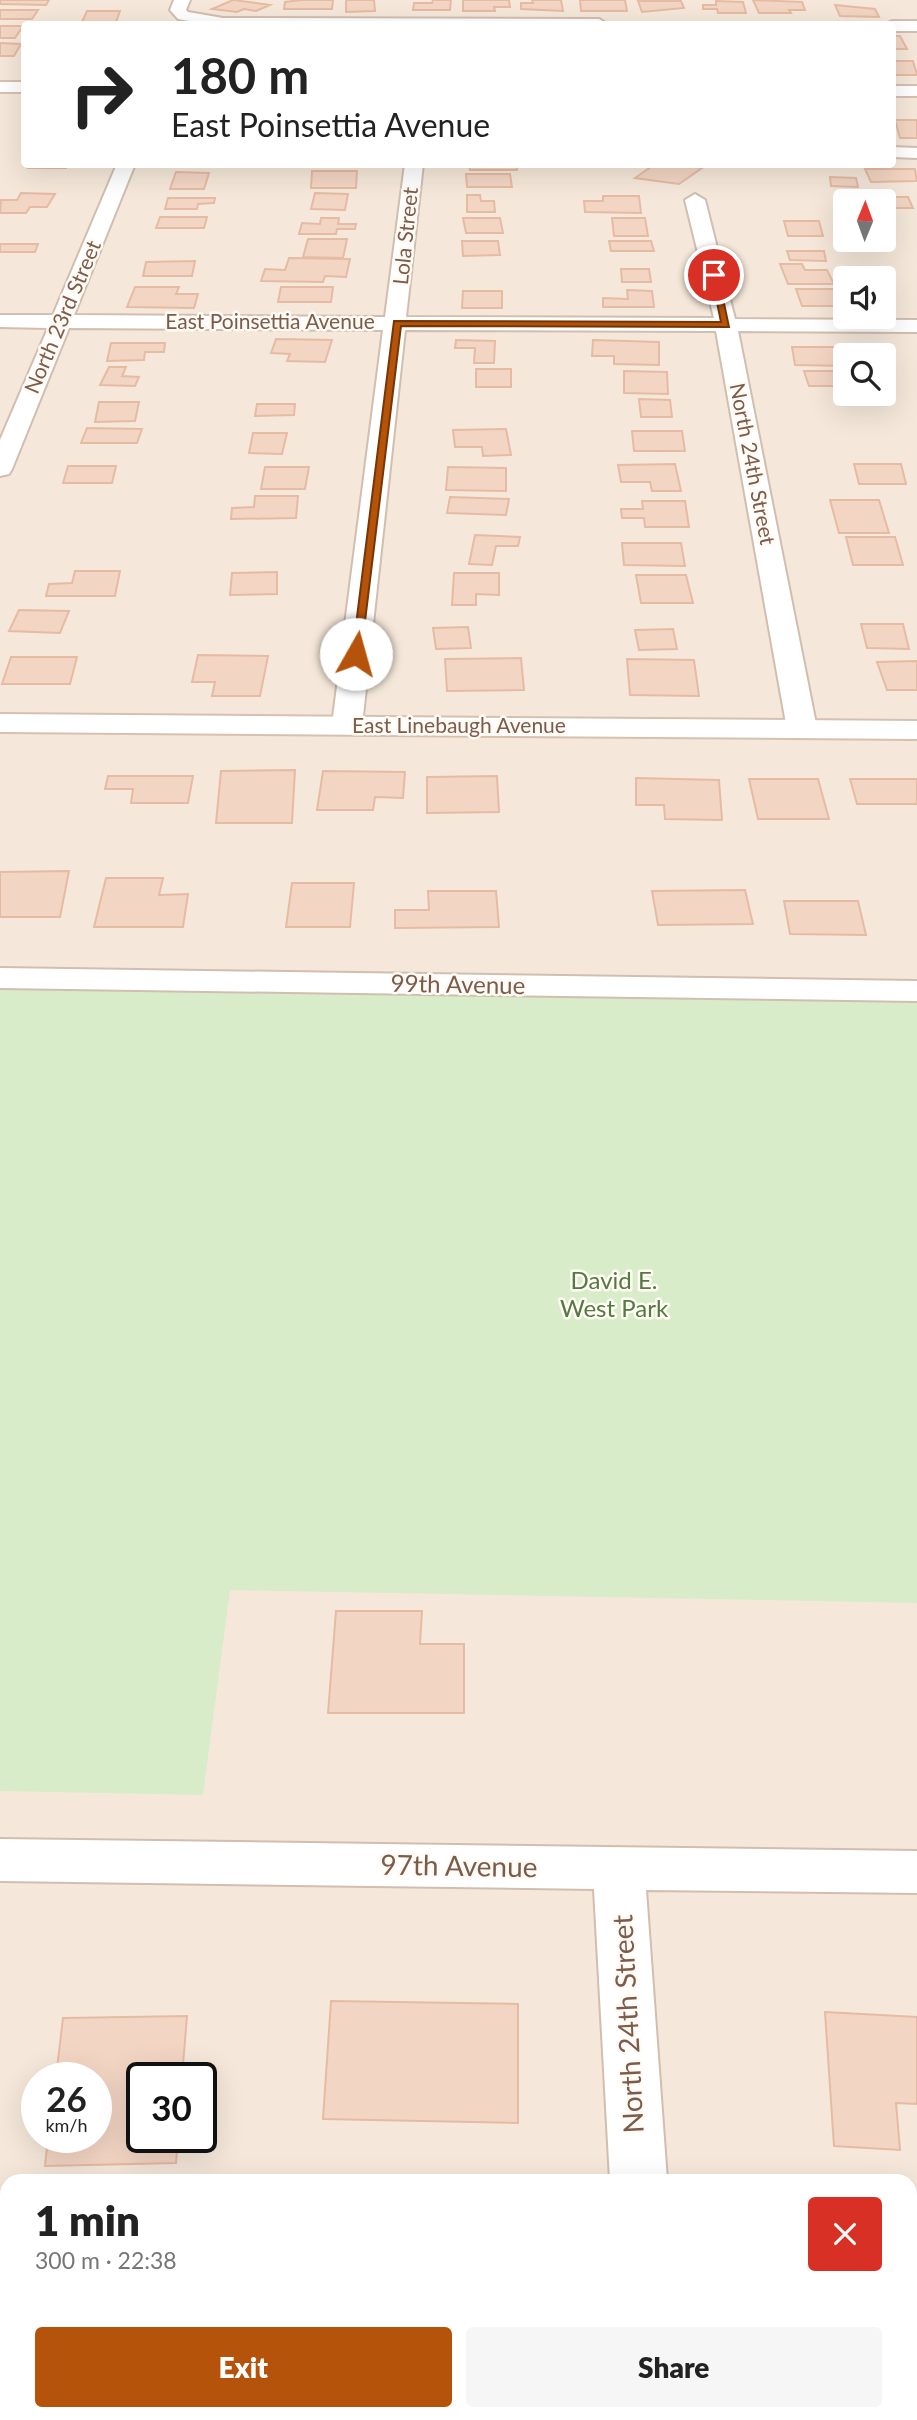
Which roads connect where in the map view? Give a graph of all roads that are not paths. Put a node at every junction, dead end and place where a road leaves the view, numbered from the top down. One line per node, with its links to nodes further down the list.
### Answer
1 (182, 0): 2 (street)
2 (212, 21)
3 (896, 26): 4 (street)
4 (917, 26)
5 (0, 87): 6 (street)
6 (21, 87)
7 (896, 91): 8 (street)
8 (917, 91)
9 (896, 152): 10 (street)
10 (917, 153)
11 (124, 168): 15 (street, North 23rd Street)
12 (414, 168): 16 (street, Lola Street)
13 (695, 200): 17 (street, North 24th Street)
14 (0, 321): 15 (street, East Poinsettia Avenue)
15 (62, 321): 16 (street, East Poinsettia Avenue); 19 (street, North 23rd Street)
16 (397, 323): 17 (street, East Poinsettia Avenue); 21 (street, Lola Street)
17 (726, 325): 18 (street, East Poinsettia Avenue); 22 (street, North 24th Street)
18 (917, 326)
19 (0, 469)
20 (0, 723): 21 (street, East Linebaugh Avenue)
21 (346, 725): 22 (street, East Linebaugh Avenue)
22 (802, 729): 23 (street, East Linebaugh Avenue)
23 (917, 730)
24 (0, 978): 25 (street, 99th Avenue)
25 (917, 991)
26 (0, 1860): 27 (street, 97th Avenue)
27 (619, 1868): 28 (street, 97th Avenue); 29 (street, North 24th Street)
28 (917, 1872)
29 (638, 2174)

